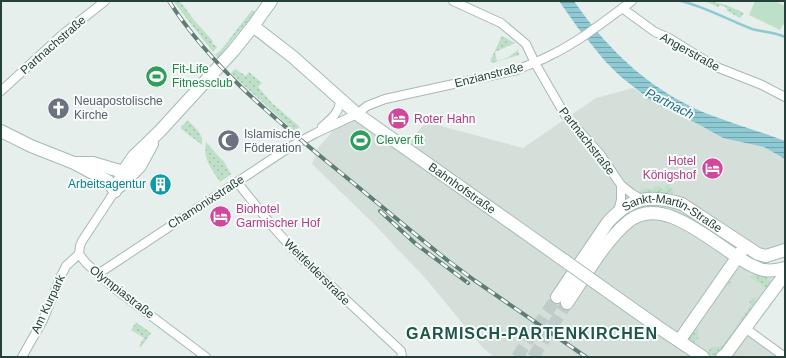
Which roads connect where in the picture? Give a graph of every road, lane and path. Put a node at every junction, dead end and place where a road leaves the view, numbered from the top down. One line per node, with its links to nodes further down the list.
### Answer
1 (105, 1): 8 (street, Partnachstraße)
2 (270, 1): 6 (street)
3 (453, 1): 7 (street, Partnachstraße)
4 (632, 1): 5 (street, Enzianstraße)
5 (622, 8): 7 (street, Enzianstraße); 9 (street, Angerstraße)
6 (253, 26): 10 (street, Bahnhofstraße); 13 (street)
7 (535, 63): 11 (street, Enzianstraße); 18 (street, Partnachstraße)
8 (1, 91)
9 (785, 97)
10 (340, 100): 11 (street, Bahnhofstraße); 14 (street, Chamonixstraße)
11 (357, 114): 14 (street, Chamonixstraße); 29 (street, Bahnhofstraße, bridge)
12 (1, 131): 15 (street)
13 (158, 133): 16 (street); 19 (street)
14 (316, 133): 17 (street, Chamonixstraße)
15 (74, 163): 16 (street); 19 (street)
16 (121, 171): 19 (street)
17 (237, 182): 27 (street, Chamonixstraße); 32 (street, Weitfelderstraße)
18 (621, 185): 20 (street, Partnachstraße); 21 (street, Partnachstraße)
19 (115, 191): 23 (street, Olympiastraße)
20 (644, 199): 21 (street, Sankt-Martin-Straße); 22 (street, Sankt-Martin-Straße)
21 (618, 211): 25 (street, Sankt-Martin-Straße)
22 (746, 246): 24 (street, Sankt-Martin-Straße); 25 (street)
23 (80, 254): 27 (street, Olympiastraße); 30 (street, Am Kurpark)
24 (776, 254): 26 (street)
25 (737, 258): 26 (street, Sankt-Martin-Straße); 29 (street)
26 (780, 273): 28 (street)
27 (98, 274): 31 (street, Olympiastraße)
28 (745, 328): 34 (street); 35 (street)
29 (678, 341): 33 (street, Bahnhofstraße)
30 (22, 357)
31 (206, 357)
32 (402, 357)
33 (703, 357)
34 (722, 357)
35 (785, 357)

